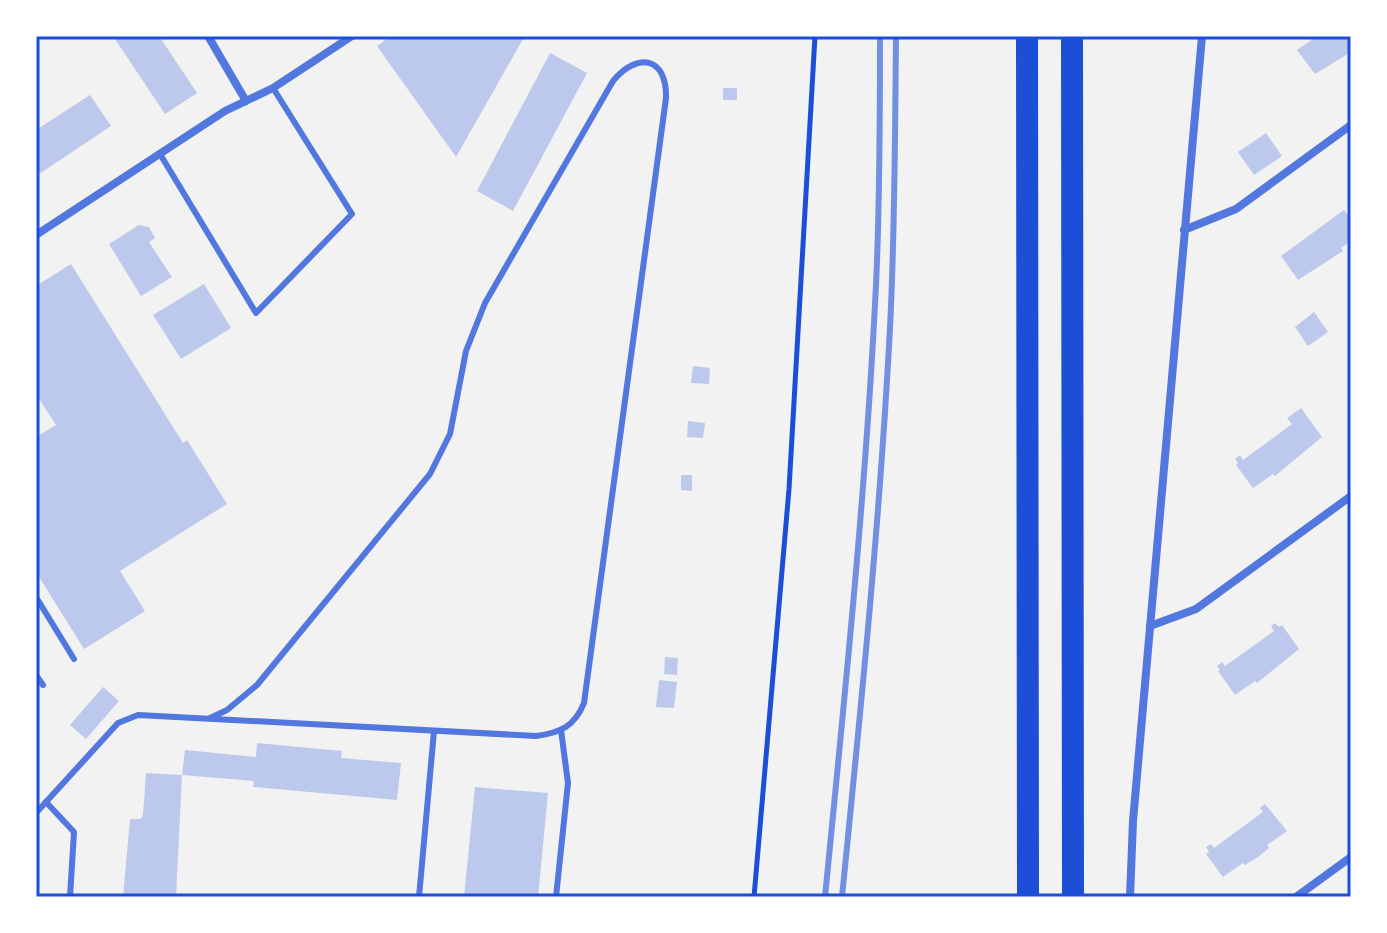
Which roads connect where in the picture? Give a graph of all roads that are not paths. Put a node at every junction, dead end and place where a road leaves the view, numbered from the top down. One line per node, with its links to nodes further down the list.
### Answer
1 (208, 36): 7 (street)
2 (352, 36): 6 (street)
3 (1027, 36): 27 (highway)
4 (1072, 36): 28 (highway)
5 (1202, 36): 10 (street)
6 (273, 88): 7 (street); 9 (lane)
7 (246, 101): 9 (street)
8 (1351, 125): 10 (street)
9 (160, 154): 11 (street)
10 (1184, 230): 14 (street)
11 (36, 235)
12 (1351, 496): 14 (street)
13 (36, 597): 15 (lane)
14 (1150, 626): 29 (street)
15 (74, 659)
16 (36, 675): 17 (lane)
17 (43, 685)
18 (210, 718): 19 (lane); 20 (lane); 21 (lane)
19 (561, 730): 20 (lane); 26 (lane)
20 (434, 731): 25 (lane)
21 (46, 802): 22 (lane); 24 (lane)
22 (36, 813)
23 (1351, 857): 30 (street)
24 (70, 897)
25 (419, 897)
26 (556, 897)
27 (1028, 897)
28 (1073, 897)
29 (1130, 897)
30 (1296, 897)

